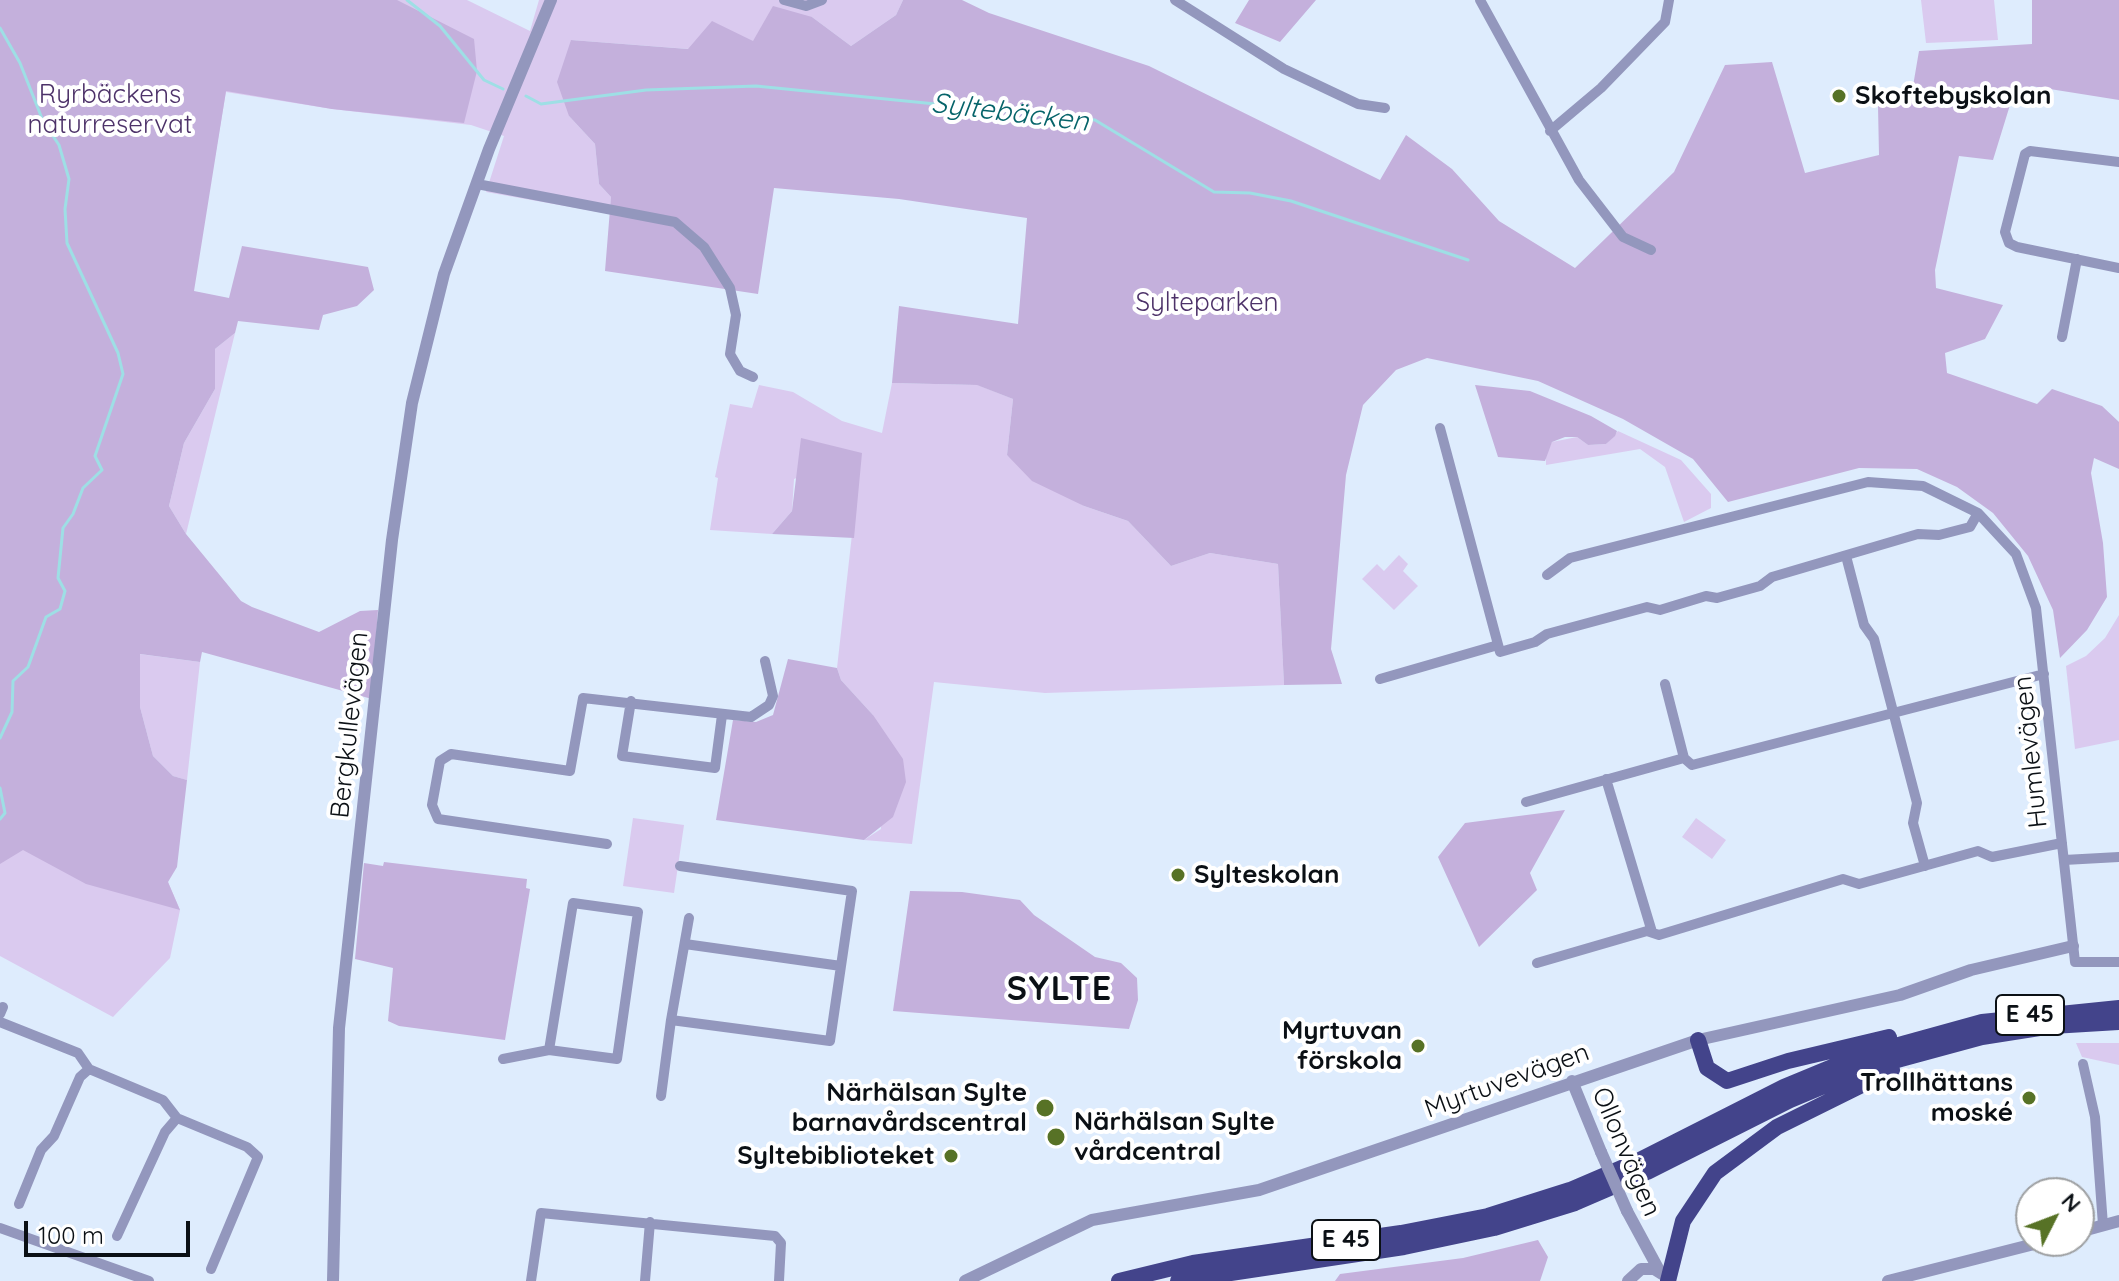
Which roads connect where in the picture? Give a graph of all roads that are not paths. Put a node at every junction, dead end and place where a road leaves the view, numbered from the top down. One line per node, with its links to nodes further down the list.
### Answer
1 (551, 0): 10 (street, Bergkullevägen)
2 (784, 0): 3 (street)
3 (822, 0)
4 (1175, 0): 7 (street)
5 (1480, 0): 8 (street)
6 (1669, 0): 8 (street)
7 (1385, 108)
8 (1550, 131): 11 (street)
9 (2119, 162): 12 (street)
10 (477, 184): 15 (street); 71 (street, Bergkullevägen)
11 (1651, 250)
12 (2077, 259): 13 (street); 14 (street)
13 (2119, 268)
14 (2062, 337)
15 (753, 377)
16 (1440, 428): 20 (street)
17 (1978, 513): 18 (street); 19 (street, Humlevägen); 22 (street, Humlevägen)
18 (1846, 556): 20 (street); 27 (street)
19 (1547, 575)
20 (1498, 645): 23 (street)
21 (765, 661): 26 (street)
22 (2044, 674): 27 (street); 31 (street, Humlevägen)
23 (1380, 679)
24 (1665, 684): 28 (street)
25 (631, 701): 26 (street); 26 (street); 32 (street)
26 (722, 715)
27 (1894, 715): 28 (street); 36 (street)
28 (1684, 758): 29 (street)
29 (1606, 779): 30 (street); 38 (street)
30 (1526, 802)
31 (2062, 843): 34 (street, Humlevägen); 36 (street)
32 (607, 844)
33 (2119, 857): 34 (street)
34 (2064, 860): 40 (street, Humlevägen)
35 (680, 866): 43 (street)
36 (1925, 866): 38 (street)
37 (689, 918): 39 (street)
38 (1652, 932): 42 (street)
39 (685, 944): 43 (street); 45 (street)
40 (2073, 946): 41 (street); 49 (street, Myrtuvevägen)
41 (2119, 962)
42 (1537, 963)
43 (841, 966): 45 (street)
44 (2119, 1008): 48 (highway, E 45)
45 (671, 1020): 55 (street)
46 (0, 1022): 53 (street)
47 (2119, 1022): 48 (highway, E 45)
48 (1946, 1037): 49 (highway); 68 (highway); 76 (highway, E 45); 77 (highway, E 45)
49 (1698, 1040): 54 (street, Myrtuvevägen)
50 (549, 1050): 50 (street); 51 (street)
51 (503, 1059)
52 (2083, 1064): 60 (street)
53 (89, 1069): 56 (street); 57 (street)
54 (1572, 1081): 64 (street, Ollonvägen, bridge); 75 (street, Myrtuvevägen)
55 (661, 1096)
56 (177, 1118): 63 (street); 66 (street)
57 (19, 1204)
58 (2119, 1221): 60 (street)
59 (650, 1222): 72 (street); 73 (street); 74 (street)
60 (2103, 1225): 61 (street)
61 (2095, 1227)
62 (0, 1228): 70 (street)
63 (117, 1236)
64 (1640, 1241): 67 (street, Ollonvägen); 68 (street, Ollonvägen)
65 (2015, 1250): 69 (street)
66 (211, 1269)
67 (1632, 1276): 68 (street)
68 (1665, 1278)
69 (1918, 1278): 78 (street)
70 (149, 1281)
71 (333, 1281)
72 (531, 1281)
73 (645, 1281)
74 (779, 1281)
75 (965, 1281)
76 (1119, 1281)
77 (1178, 1281)
78 (1888, 1281)

